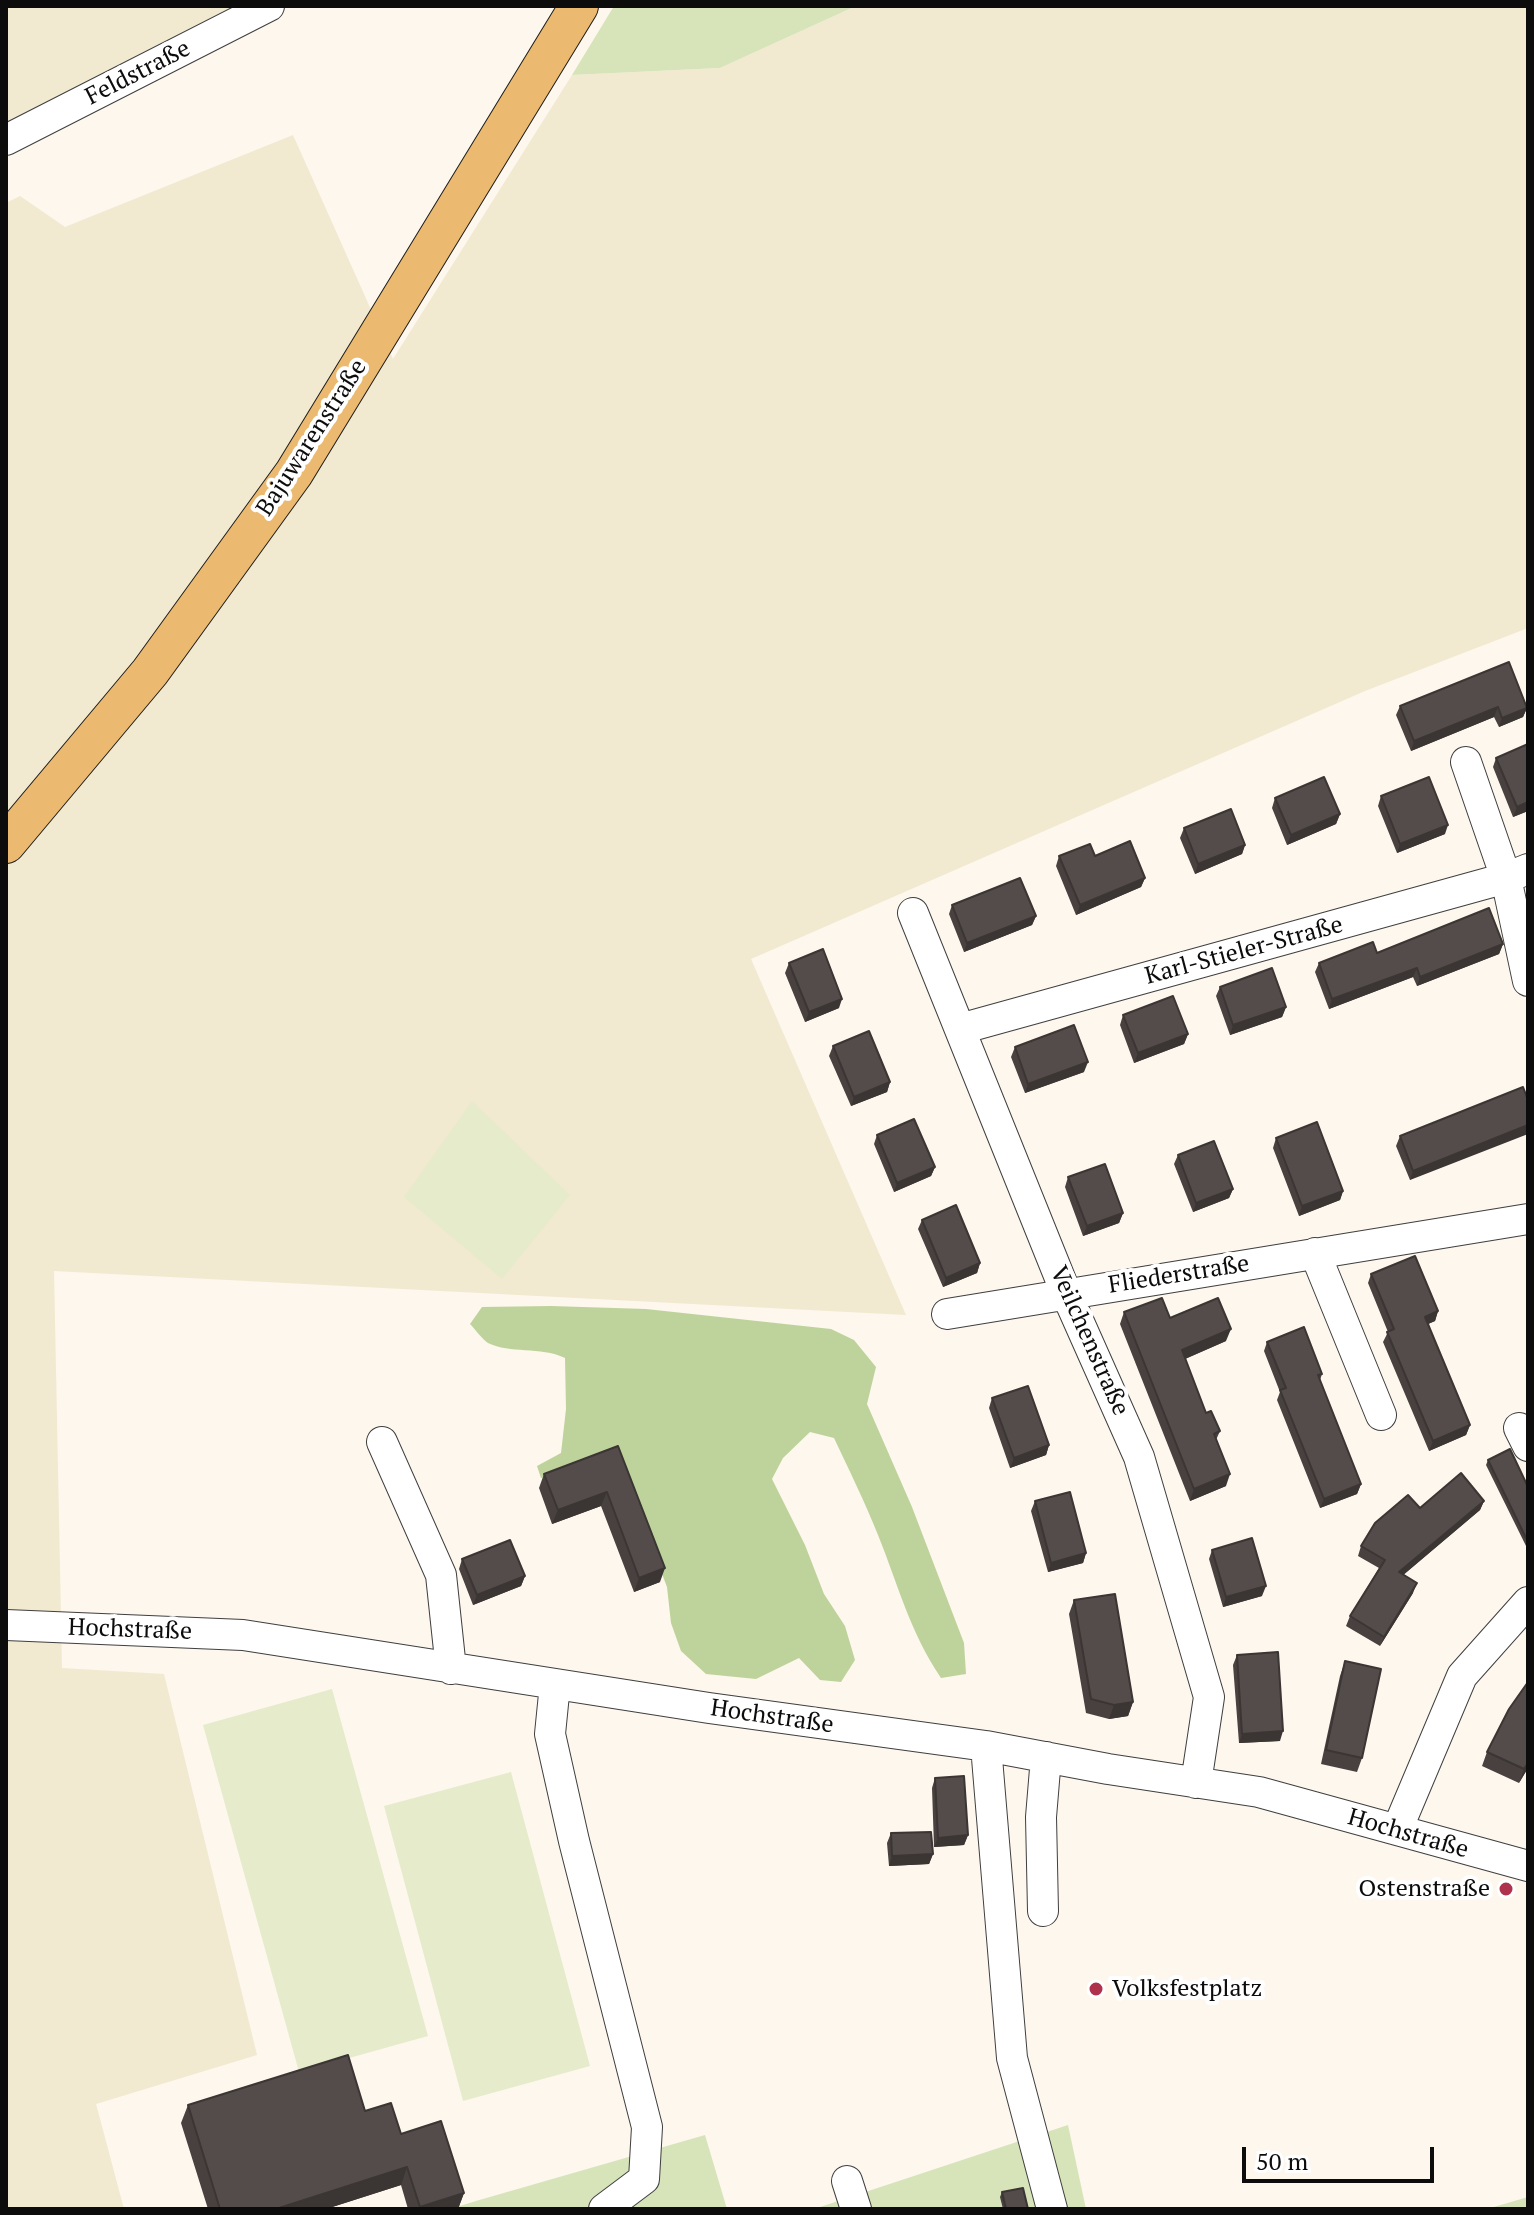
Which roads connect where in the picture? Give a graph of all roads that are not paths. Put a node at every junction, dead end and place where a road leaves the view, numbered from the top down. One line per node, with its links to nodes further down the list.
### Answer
1 (269, 6): 3 (street, Feldstraße)
2 (579, 6): 5 (main road, Bajuwarenstraße)
3 (6, 140)
4 (1466, 762): 6 (street)
5 (6, 844)
6 (1517, 873): 8 (street); 9 (street, Karl-Stieler-Straße)
7 (913, 913): 9 (street, Veilchenstraße)
8 (1528, 981)
9 (960, 1029): 12 (street, Veilchenstraße)
10 (1528, 1219): 11 (street, Fliederstraße)
11 (1315, 1253): 12 (street, Fliederstraße); 14 (street)
12 (1066, 1293): 13 (street, Fliederstraße); 22 (street, Veilchenstraße)
13 (947, 1314)
14 (1381, 1415)
15 (382, 1442): 18 (street)
16 (1528, 1602): 23 (street)
17 (6, 1625): 18 (street, Hochstraße)
18 (451, 1669): 19 (street, Hochstraße)
19 (555, 1684): 20 (street, Hochstraße); 26 (street)
20 (986, 1746): 21 (street, Hochstraße); 28 (street)
21 (1046, 1757): 22 (street, Hochstraße); 25 (street)
22 (1196, 1783): 23 (street, Hochstraße)
23 (1397, 1830): 24 (street, Hochstraße)
24 (1528, 1866)
25 (1043, 1911)
26 (635, 2198): 27 (street)
27 (604, 2209)
28 (1052, 2209)

